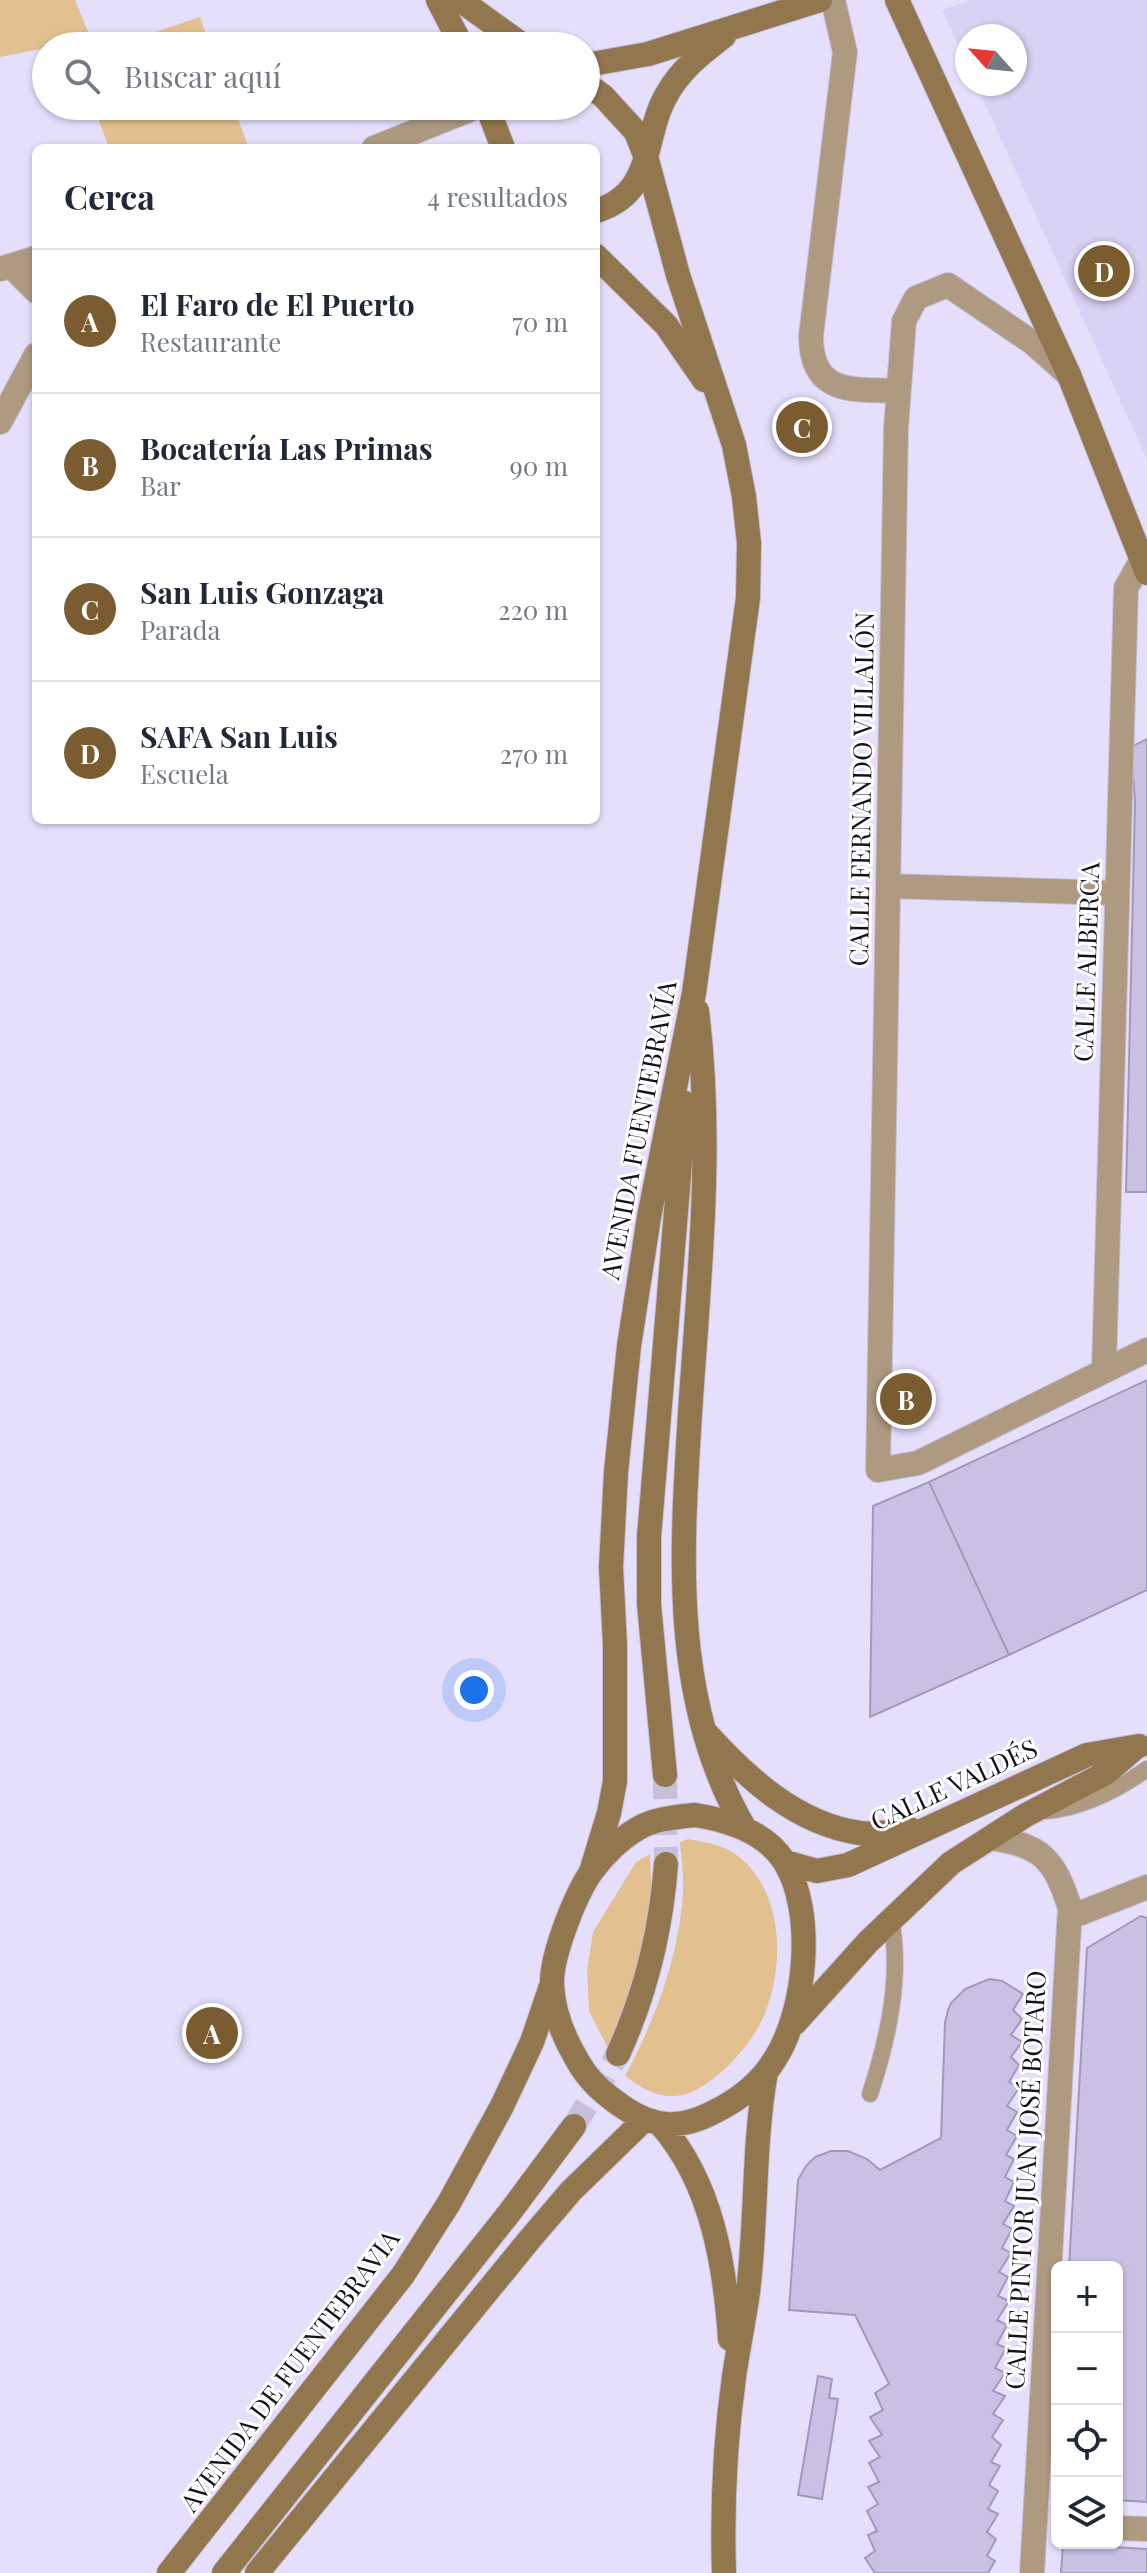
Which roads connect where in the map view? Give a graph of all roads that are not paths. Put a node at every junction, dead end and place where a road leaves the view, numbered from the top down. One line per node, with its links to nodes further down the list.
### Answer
1 (438, 0): 7 (main road)
2 (460, 0): 8 (main road)
3 (820, 0): 6 (main road)
4 (833, 0): 23 (street)
5 (897, 0): 22 (main road)
6 (735, 27): 9 (main road); 15 (main road)
7 (455, 32)
8 (505, 32)
9 (600, 63)
10 (600, 94): 15 (main road, AVENIDA FUENTEBRAVÍA)
11 (444, 120): 13 (street)
12 (492, 120): 14 (main road)
13 (384, 144)
14 (501, 144)
15 (647, 160): 16 (main road); 24 (main road, AVENIDA FUENTEBRAVÍA)
16 (600, 209)
17 (32, 259): 19 (street)
18 (600, 260): 24 (main road, AVENIDA FUENTEBRAVÍA)
19 (6, 267): 20 (street)
20 (32, 288)
21 (32, 362): 25 (street)
22 (1069, 375): 23 (street, CALLE FERNANDO VILLALÓN); 26 (main road)
23 (898, 391): 27 (street, CALLE FERNANDO VILLALÓN)
24 (718, 402): 29 (main road, AVENIDA FUENTEBRAVÍA)
25 (0, 422)
26 (1144, 567): 28 (street, CALLE ALBERCA)
27 (888, 886): 28 (street); 31 (street, CALLE FERNANDO VILLALÓN)
28 (1116, 893): 31 (street, CALLE ALBERCA)
29 (694, 993): 32 (main road); 34 (main road); 40 (main road, AVENIDA FUENTEBRAVÍA)
30 (1147, 1350): 31 (street)
31 (1104, 1369)
32 (703, 1730): 35 (main road); 36 (main road)
33 (1143, 1753): 35 (main road, CALLE VALDÉS); 37 (main road)
34 (665, 1775)
35 (948, 1820): 38 (main road, CALLE VALDÉS)
36 (745, 1829): 38 (main road); 40 (main road)
37 (990, 1838): 42 (street, CALLE PINTOR JUAN JOSÉ BOTARO); 43 (main road)
38 (785, 1862): 45 (main road)
39 (666, 1864): 46 (main road)
40 (591, 1872): 44 (main road)
41 (1147, 1887): 42 (street)
42 (1070, 1908): 52 (street, CALLE PINTOR JUAN JOSÉ BOTARO)
43 (891, 1919): 45 (main road); 48 (lane)
44 (552, 1984): 49 (main road); 55 (main road, AVENIDA DE FUENTEBRAVIA)
45 (788, 2032): 47 (main road)
46 (618, 2054)
47 (766, 2072): 49 (main road); 51 (main road)
48 (870, 2094)
49 (652, 2122): 51 (main road); 57 (main road)
50 (574, 2126): 56 (main road)
51 (733, 2380): 58 (main road)
52 (1045, 2526): 59 (street, CALLE PINTOR JUAN JOSÉ BOTARO)
53 (1123, 2528): 54 (street)
54 (1147, 2529)
55 (169, 2573)
56 (224, 2573)
57 (257, 2573)
58 (724, 2573)
59 (1032, 2573)

